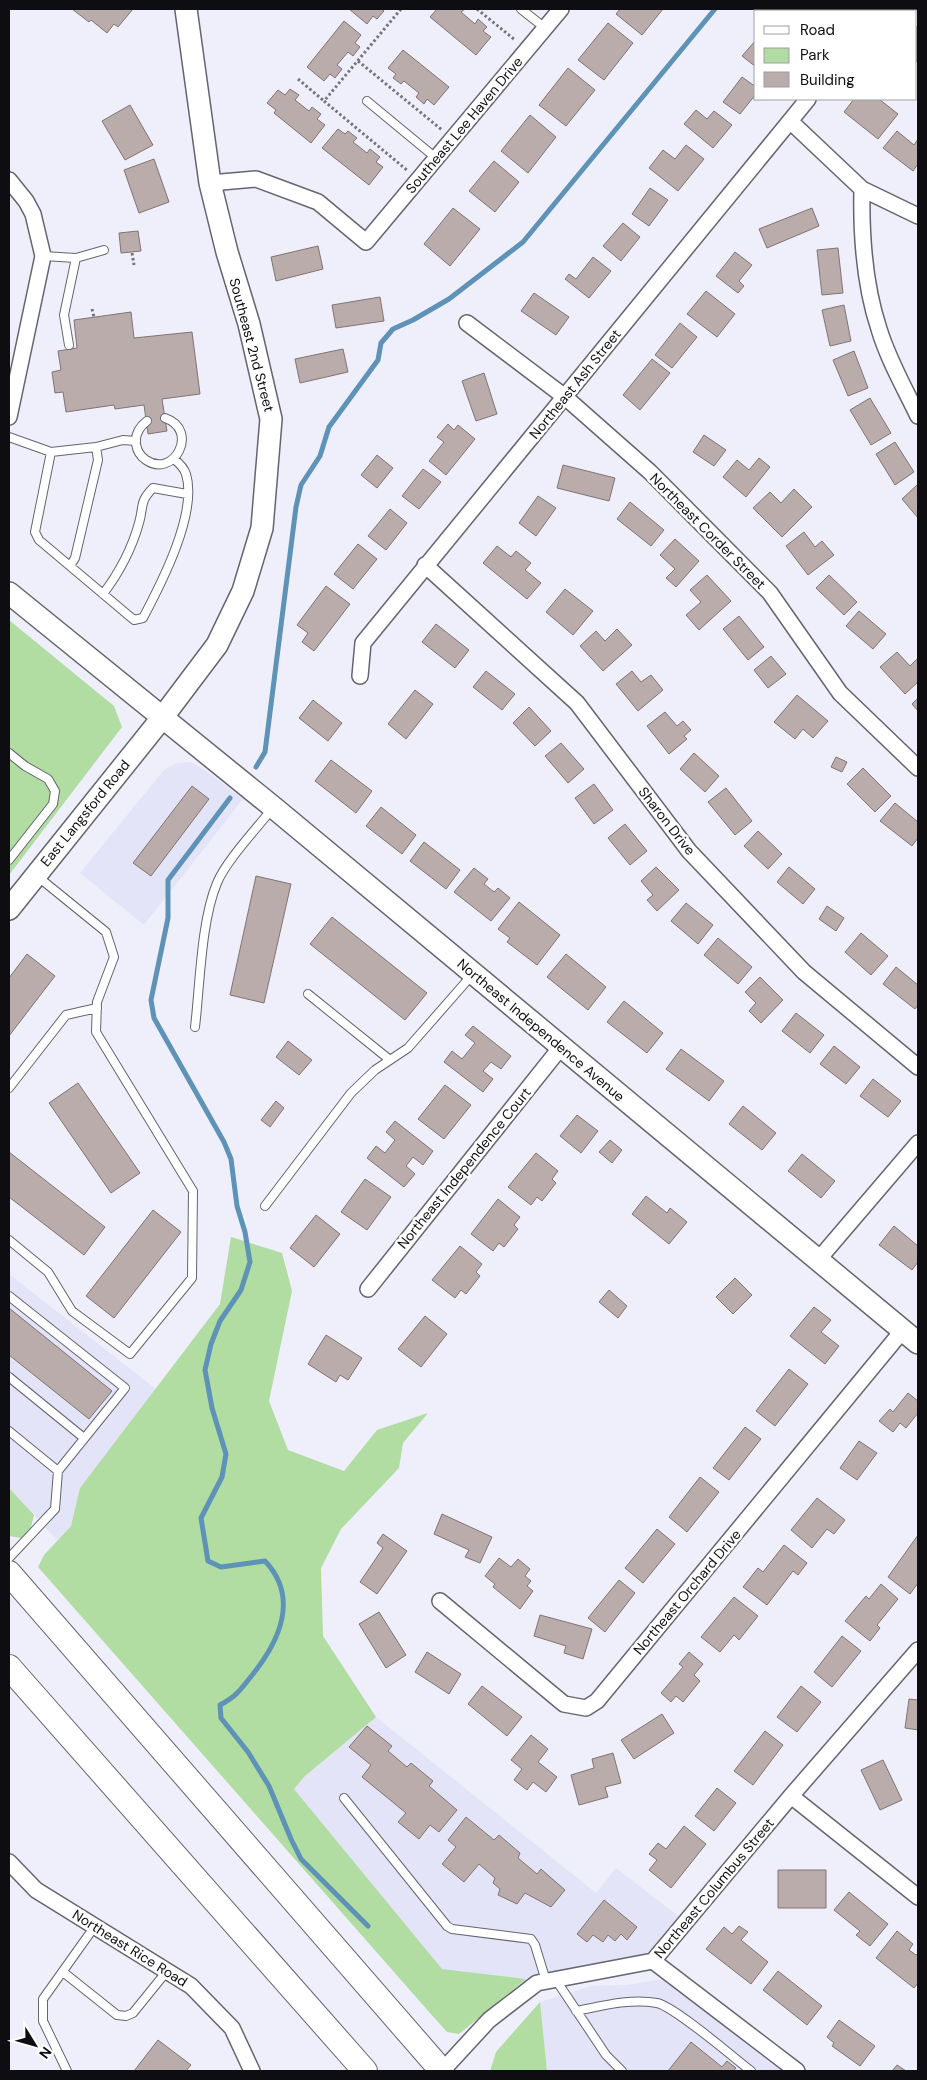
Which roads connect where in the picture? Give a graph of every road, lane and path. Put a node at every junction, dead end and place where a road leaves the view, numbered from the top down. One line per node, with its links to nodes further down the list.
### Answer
1 (186, 9): 16 (street, Southeast 2nd Street)
2 (477, 9): 6 (path)
3 (521, 9): 5 (lane)
4 (561, 9): 5 (street, Southeast Lee Haven Drive)
5 (545, 28): 14 (street, Southeast Lee Haven Drive)
6 (517, 42)
7 (358, 61): 13 (path)
8 (298, 79): 11 (path)
9 (368, 100): 14 (lane)
10 (807, 100): 12 (street, Northeast Ash Street)
11 (324, 101)
12 (790, 121): 17 (street); 28 (street, Northeast Ash Street)
13 (443, 131)
14 (436, 158): 16 (street, Southeast Lee Haven Drive)
15 (9, 180): 21 (street)
16 (210, 182): 44 (street, Southeast 2nd Street)
17 (862, 189): 18 (street); 29 (street)
18 (918, 216)
19 (104, 250): 22 (lane)
20 (132, 253): 23 (path)
21 (43, 256): 22 (lane); 30 (street)
22 (76, 258): 27 (lane)
23 (134, 265)
24 (92, 309): 25 (path)
25 (94, 317)
26 (467, 323): 28 (street, Northeast Corder Street)
27 (69, 345)
28 (565, 397): 39 (street, Northeast Ash Street); 46 (street, Northeast Corder Street)
29 (918, 416)
30 (9, 417)
31 (165, 418): 37 (lane)
32 (147, 421): 34 (lane)
33 (9, 438): 36 (lane)
34 (136, 441): 35 (lane); 37 (lane)
35 (96, 447): 36 (lane); 40 (lane)
36 (51, 452): 40 (lane)
37 (174, 459): 38 (lane)
38 (187, 494): 42 (lane); 42 (lane)
39 (425, 565): 43 (street, Northeast Ash Street); 57 (street, Sharon Drive)
40 (70, 566): 42 (lane)
41 (9, 593): 44 (street, Northeast Independence Avenue)
42 (103, 594)
43 (360, 676)
44 (162, 718): 47 (street, Northeast Independence Avenue); 49 (street, East Langsford Road)
45 (9, 753): 48 (lane)
46 (918, 768)
47 (273, 807): 51 (street, Northeast Independence Avenue); 54 (lane)
48 (9, 860)
49 (36, 875): 50 (street, East Langsford Road); 53 (lane)
50 (9, 909)
51 (473, 973): 55 (street, Northeast Independence Avenue); 56 (lane)
52 (308, 994): 56 (lane)
53 (97, 1008): 58 (lane); 61 (lane)
54 (195, 1027)
55 (561, 1047): 62 (street, Northeast Independence Avenue); 63 (street, Northeast Independence Court)
56 (390, 1060): 60 (lane)
57 (918, 1067)
58 (9, 1088)
59 (918, 1143): 62 (street)
60 (265, 1206)
61 (9, 1240)
62 (818, 1260): 65 (street, Northeast Independence Avenue)
63 (368, 1288)
64 (9, 1296): 68 (lane)
65 (911, 1337): 72 (street, Northeast Orchard Drive)
66 (9, 1376): 68 (lane)
67 (9, 1431): 69 (lane)
68 (84, 1438): 69 (lane)
69 (58, 1471): 70 (lane)
70 (9, 1558)
71 (9, 1573): 88 (main road)
72 (440, 1601)
73 (918, 1650): 75 (street, Northeast Columbus Street)
74 (9, 1667): 87 (main road)
75 (791, 1796): 78 (street); 80 (street, Northeast Columbus Street)
76 (344, 1798): 83 (lane)
77 (9, 1862): 79 (street, Northeast Rice Road)
78 (918, 1897)
79 (94, 1926): 81 (street, Northeast Rice Road); 82 (lane)
80 (653, 1961): 83 (street, Northeast Columbus Street); 91 (street)
81 (167, 1971): 82 (lane); 86 (street, Northeast Rice Road)
82 (63, 1972): 85 (lane)
83 (550, 1980): 84 (lane); 88 (street, Northeast Columbus Street)
84 (576, 2011): 89 (lane); 90 (lane)
85 (66, 2071)
86 (252, 2071)
87 (365, 2071)
88 (442, 2071)
89 (622, 2071)
90 (751, 2071)
91 (796, 2071)

